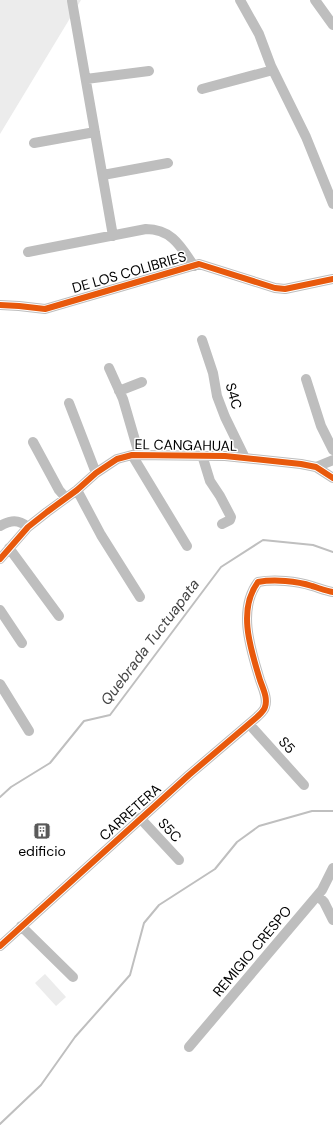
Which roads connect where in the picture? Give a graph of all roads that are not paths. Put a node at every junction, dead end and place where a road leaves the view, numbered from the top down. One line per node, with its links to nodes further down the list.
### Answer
1 (240, 0): 5 (street)
2 (315, 0): 4 (street)
3 (72, 1): 7 (street)
4 (333, 24)
5 (273, 70): 8 (street); 13 (street)
6 (149, 71): 7 (street)
7 (86, 79): 9 (street)
8 (202, 90)
9 (95, 132): 10 (street); 12 (street)
10 (34, 143)
11 (168, 162): 12 (street)
12 (103, 175): 14 (street)
13 (333, 204)
14 (113, 236): 15 (street); 16 (street)
15 (28, 252)
16 (194, 266): 17 (street, DE LOS COLIBRIES); 18 (street, DE LOS COLIBRIES)
17 (333, 279)
18 (0, 305)
19 (202, 340): 29 (street, S4C)
20 (109, 368): 23 (street)
21 (306, 380): 26 (street)
22 (142, 382): 23 (street)
23 (119, 391): 27 (street)
24 (69, 403): 32 (street)
25 (33, 442): 35 (street)
26 (333, 450)
27 (136, 454): 28 (street, EL CANGAHUAL); 32 (street, EL CANGAHUAL); 39 (street)
28 (202, 455): 29 (street, EL CANGAHUAL); 36 (street)
29 (246, 458): 31 (street, EL CANGAHUAL)
30 (333, 460): 31 (street)
31 (316, 467): 33 (street, EL CANGAHUAL)
32 (96, 473): 34 (street, EL CANGAHUAL)
33 (333, 478)
34 (77, 490): 35 (street, EL CANGAHUAL); 43 (street)
35 (66, 498): 38 (street, EL CANGAHUAL)
36 (222, 524)
37 (0, 526): 38 (street)
38 (28, 527): 40 (street, EL CANGAHUAL)
39 (187, 546)
40 (9, 548): 41 (street, EL CANGAHUAL); 45 (street)
41 (0, 559)
42 (333, 592): 48 (street, CARRETERA)
43 (140, 597)
44 (0, 610): 46 (street)
45 (59, 616)
46 (22, 643)
47 (0, 684): 49 (street)
48 (249, 724): 50 (street, S5); 51 (street, CARRETERA)
49 (29, 731)
50 (304, 785)
51 (140, 818): 52 (street, S5C); 56 (street, CARRETERA)
52 (179, 860)
53 (333, 868): 54 (street, REMIGIO CRESPO)
54 (318, 896): 55 (street); 59 (street, REMIGIO CRESPO)
55 (333, 920)
56 (21, 926): 57 (street, CARRETERA); 58 (street)
57 (2, 940)
58 (73, 978)
59 (189, 1047)

